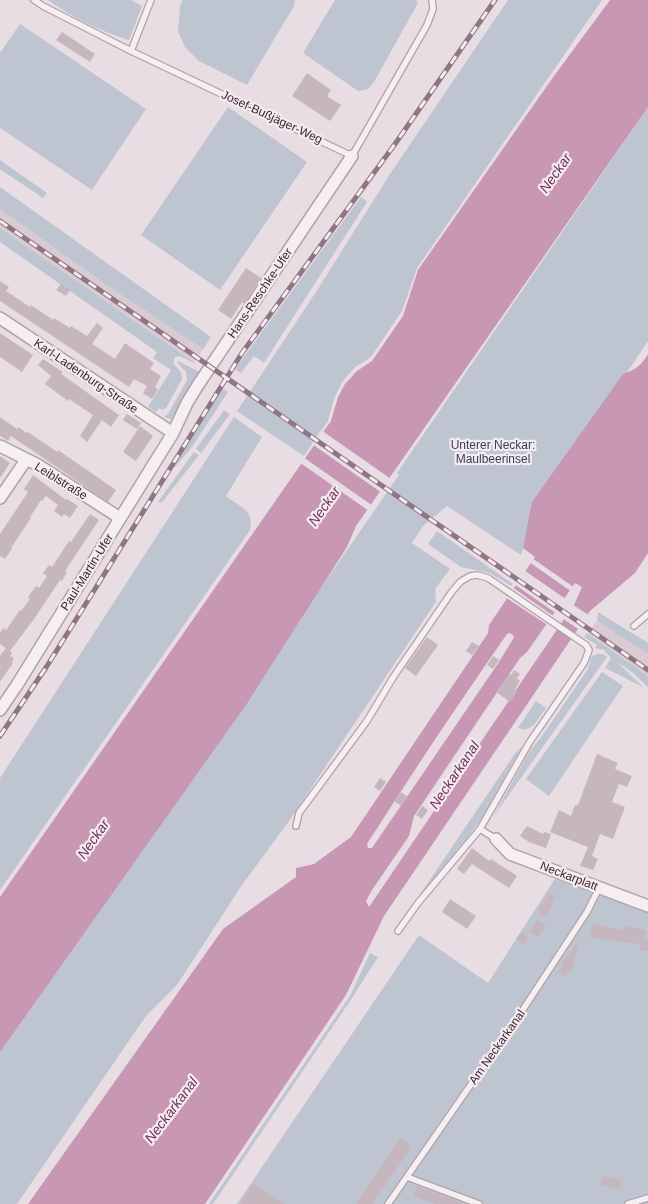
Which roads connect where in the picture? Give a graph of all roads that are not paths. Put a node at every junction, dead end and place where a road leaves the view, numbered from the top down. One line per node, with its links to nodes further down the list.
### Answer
1 (34, 0): 4 (lane, Josef-Bußjäger-Weg)
2 (151, 0): 4 (lane)
3 (432, 0): 5 (lane)
4 (131, 51): 5 (lane, Josef-Bußjäger-Weg)
5 (352, 156): 7 (street, Hans-Reschke-Ufer)
6 (0, 318): 7 (street, Karl-Ladenburg-Straße)
7 (173, 433): 11 (street, Paul-Martin-Ufer)
8 (0, 446): 9 (street, Leiblstraße)
9 (26, 460): 10 (street); 11 (street, Leiblstraße)
10 (0, 498)
11 (120, 518): 14 (street, Paul-Martin-Ufer)
12 (648, 614): 13 (lane)
13 (634, 626)
14 (0, 710)
15 (296, 826): 16 (lane)
16 (480, 829): 17 (lane); 20 (lane)
17 (496, 839): 18 (street, Neckarplatt)
18 (599, 887): 19 (street, Neckarplatt); 21 (lane, Am Neckarkanal)
19 (648, 906)
20 (398, 931)
21 (407, 1177): 23 (lane, Am Neckarkanal); 24 (lane)
22 (648, 1198): 25 (lane)
23 (388, 1204)
24 (479, 1204)
25 (628, 1204)

